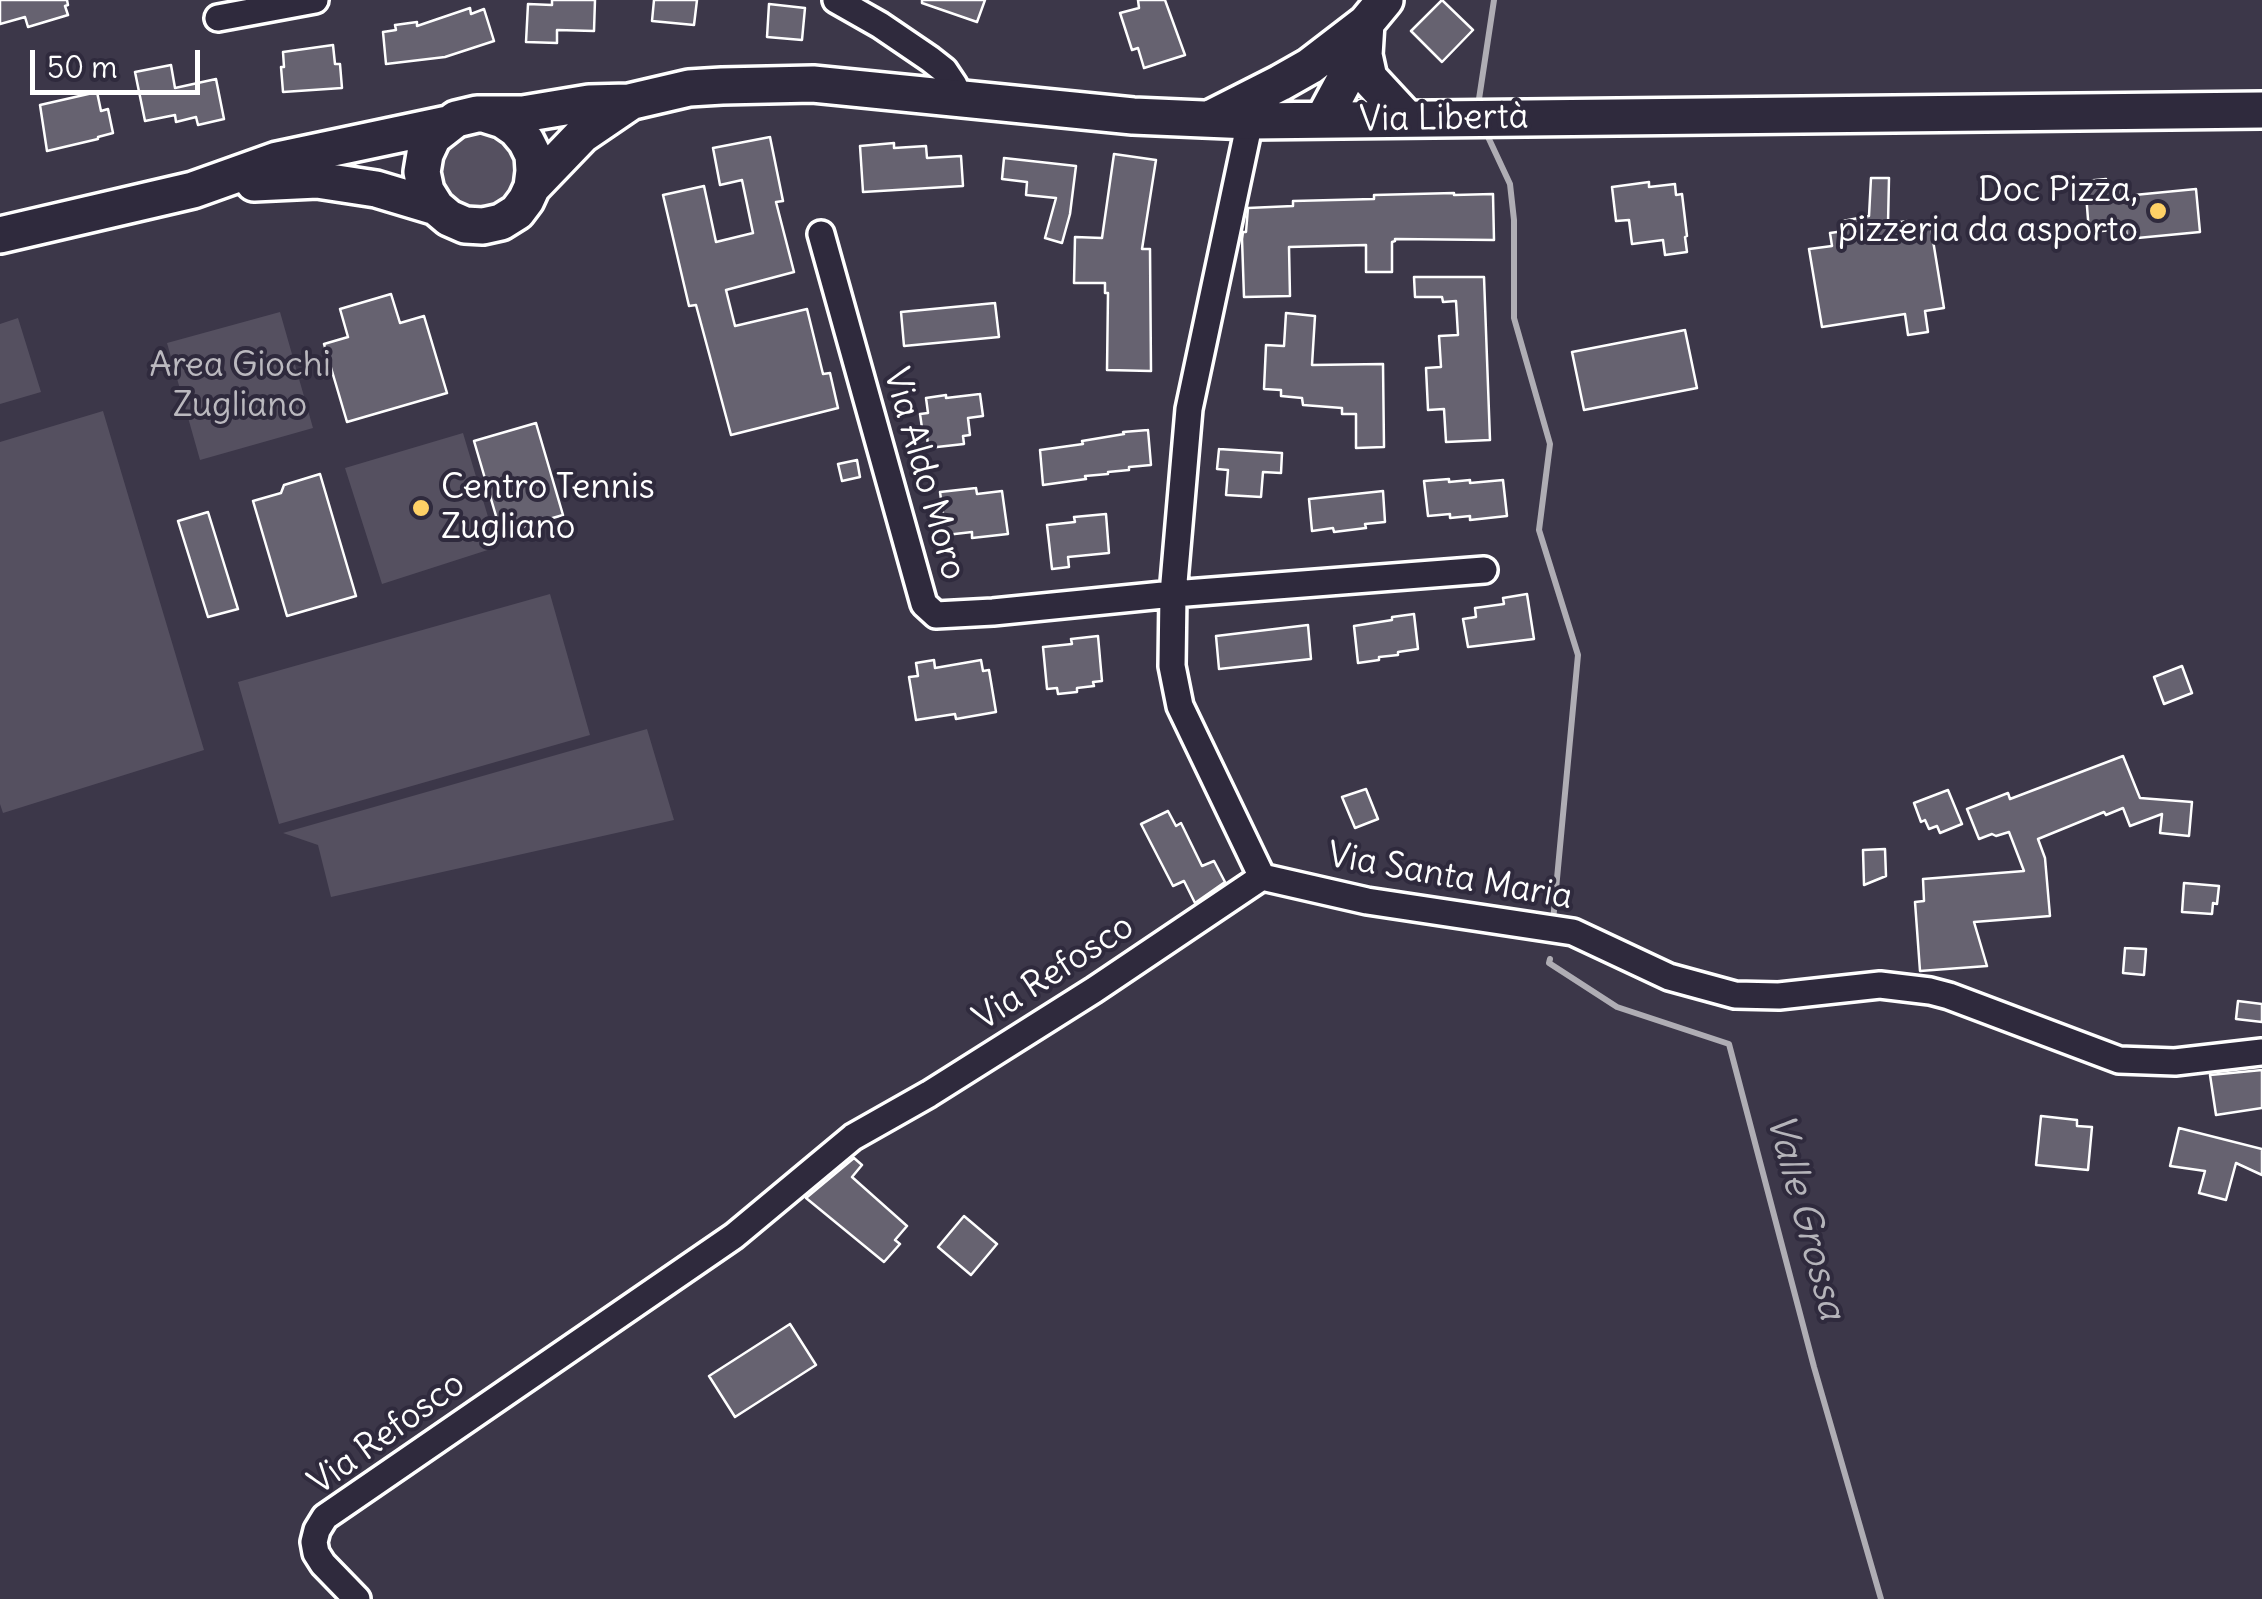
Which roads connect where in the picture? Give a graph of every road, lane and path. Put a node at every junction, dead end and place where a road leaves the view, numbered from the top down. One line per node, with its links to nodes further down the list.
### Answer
1 (315, 0): 3 (street)
2 (836, 0): 6 (street)
3 (218, 18)
4 (1372, 26): 5 (main road); 11 (main road); 12 (main road)
5 (1310, 66): 10 (main road); 11 (main road)
6 (958, 99): 7 (main road, Via Libertà); 10 (main road, Via Libertà)
7 (630, 102): 9 (main road, Via Libertà); 15 (main road, Via Libertà)
8 (2262, 110): 12 (main road, Via Libertà)
9 (487, 115): 14 (main road); 15 (main road)
10 (1210, 118): 13 (main road, Via Libertà)
11 (1323, 120): 12 (main road, Via Libertà); 13 (main road, Via Libertà)
12 (1406, 120)
13 (1250, 121): 21 (street)
14 (447, 124): 16 (main road); 17 (main road)
15 (532, 187): 17 (main road)
16 (193, 190): 17 (main road); 18 (main road)
17 (436, 207)
18 (0, 234)
19 (821, 234): 21 (street, Via Aldo Moro)
20 (1484, 570): 21 (street, Via Aldo Moro)
21 (1173, 594): 22 (street)
22 (1262, 877): 23 (street, Via Santa Maria); 24 (street, Via Refosco)
23 (2262, 1052)
24 (357, 1599)

